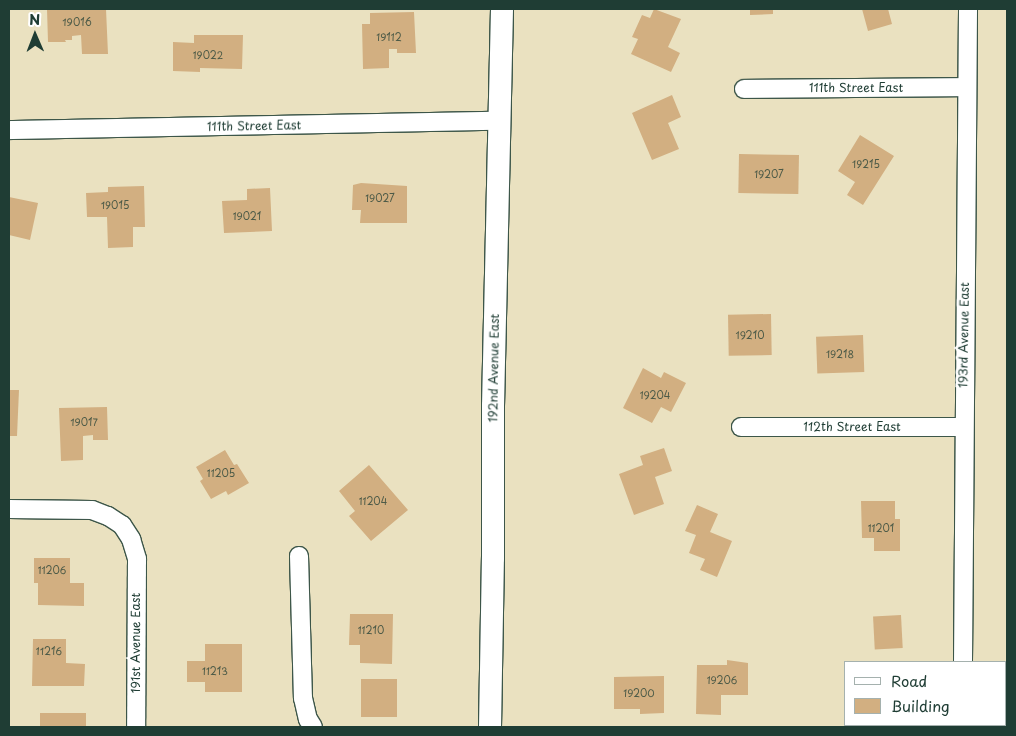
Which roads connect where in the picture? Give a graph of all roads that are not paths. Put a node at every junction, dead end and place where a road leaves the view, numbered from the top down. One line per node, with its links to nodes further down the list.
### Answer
1 (502, 9): 5 (street, 192nd Avenue East)
2 (968, 9): 3 (street, 193rd Avenue East)
3 (967, 87): 4 (street, 111th Street East); 8 (street, 193rd Avenue East)
4 (744, 89)
5 (499, 121): 6 (street, 111th Street East); 14 (street, 192nd Avenue East)
6 (9, 130)
7 (742, 427): 8 (street, 112th Street East)
8 (963, 427): 11 (street, 193rd Avenue East)
9 (9, 509): 12 (street, 191st Avenue East)
10 (299, 556): 13 (street)
11 (962, 661)
12 (136, 727)
13 (313, 727)
14 (490, 727)

